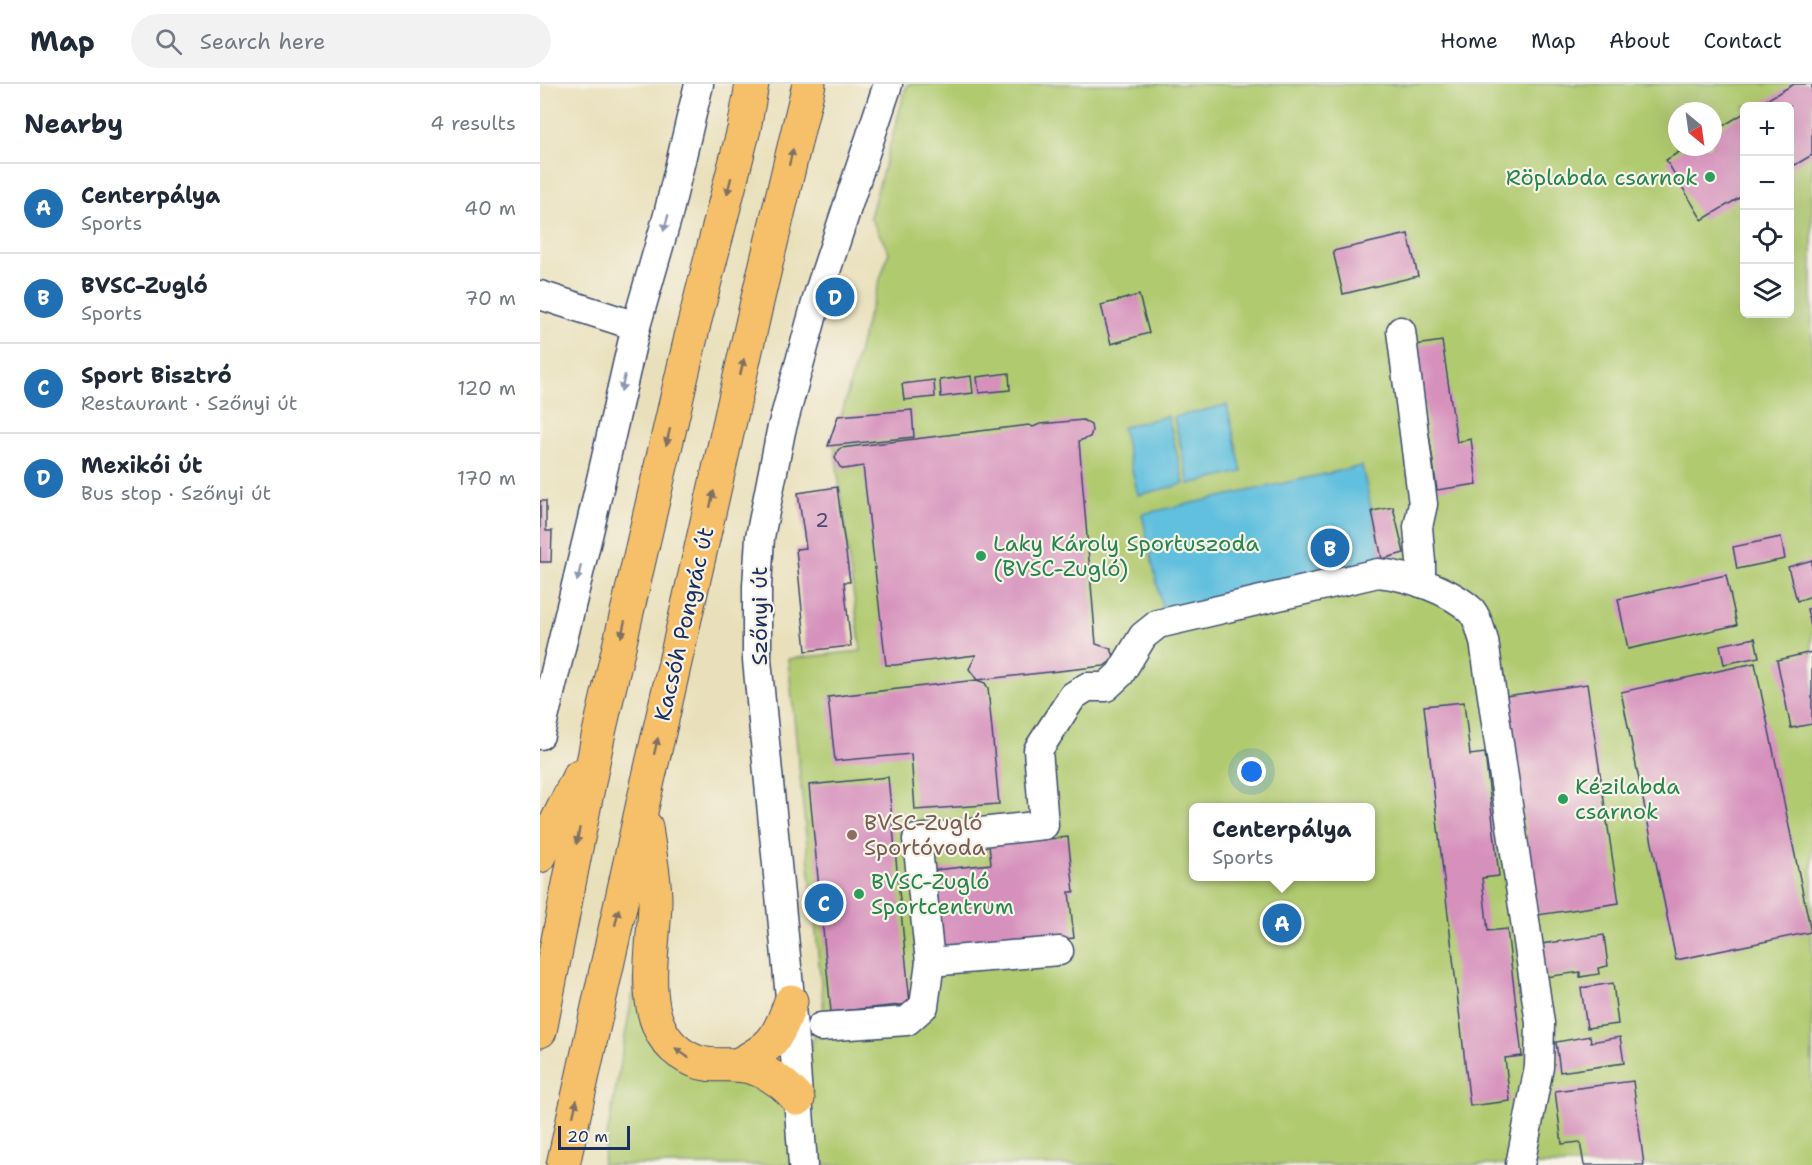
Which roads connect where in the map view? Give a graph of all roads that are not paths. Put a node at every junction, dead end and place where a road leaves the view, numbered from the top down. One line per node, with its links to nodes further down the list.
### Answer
1 (699, 84): 8 (street, one-way to 8)
2 (752, 84): 6 (main road)
3 (760, 84): 6 (main road)
4 (809, 84): 13 (main road, Kacsóh Pongrác út, one-way to 4)
5 (888, 84): 17 (street, Szőnyi út)
6 (744, 129): 12 (main road, one-way to 12)
7 (540, 295): 8 (street)
8 (636, 326): 11 (street, one-way to 11)
9 (1401, 331): 10 (street)
10 (1421, 584): 16 (street); 24 (street)
11 (540, 733)
12 (598, 737): 14 (main road); 19 (main road, one-way to 19)
13 (643, 803): 20 (main road, one-way to 13); 22 (main road, Kacsóh Pongrác út, one-way to 13)
14 (540, 856)
15 (1059, 951): 16 (street)
16 (930, 962): 18 (street)
17 (791, 1001): 20 (main road); 21 (street, Szőnyi út)
18 (821, 1027)
19 (540, 1031)
20 (737, 1065): 21 (main road)
21 (798, 1099): 23 (street, Szőnyi út)
22 (563, 1165)
23 (803, 1165)
24 (1521, 1165)

